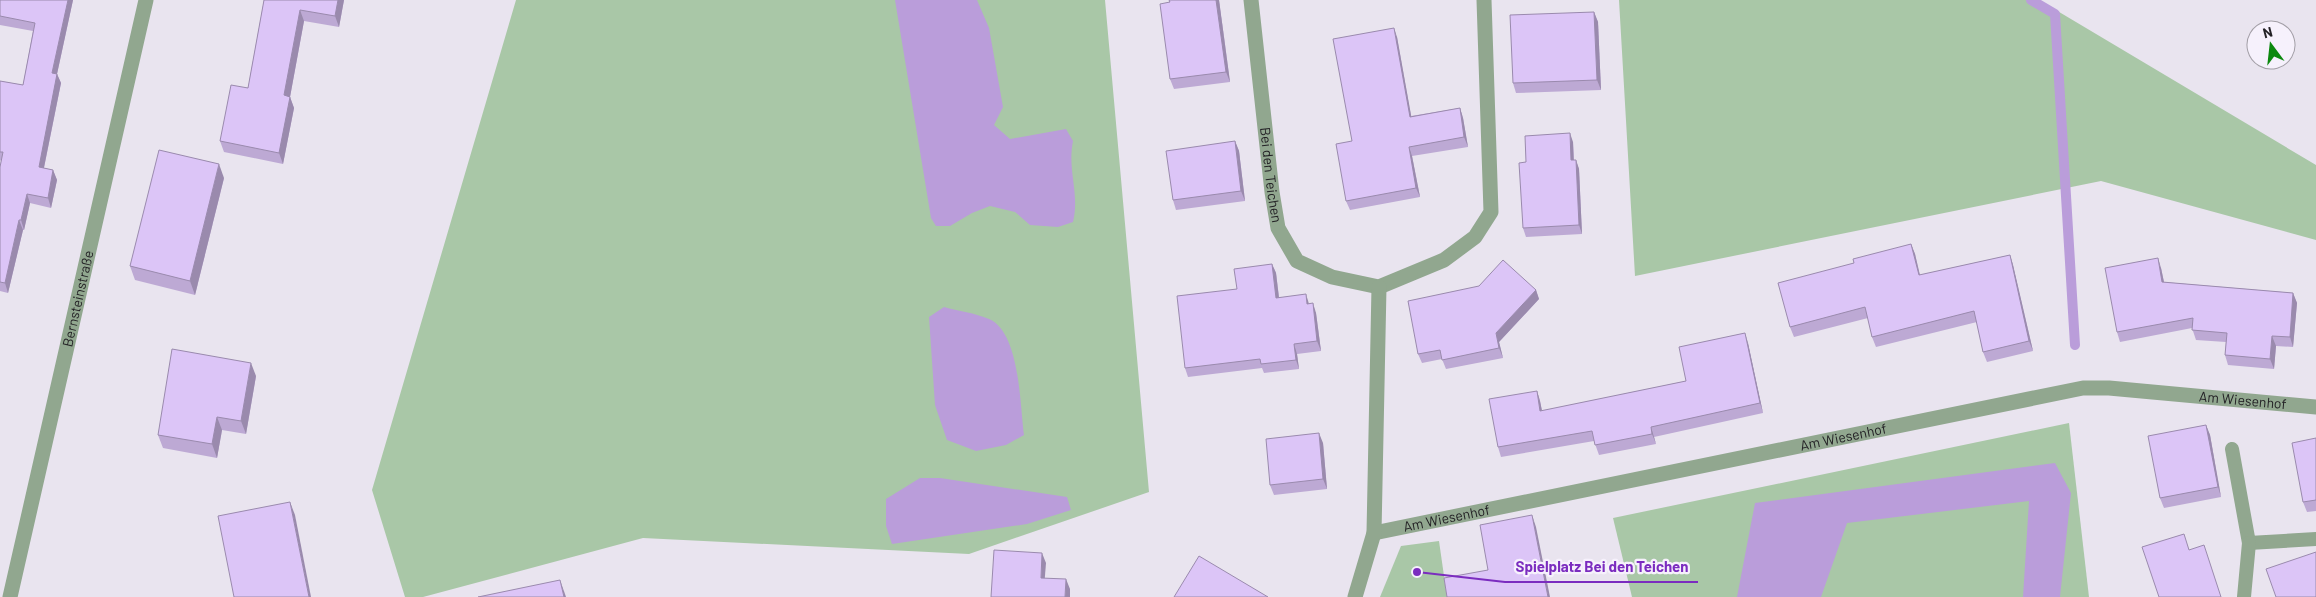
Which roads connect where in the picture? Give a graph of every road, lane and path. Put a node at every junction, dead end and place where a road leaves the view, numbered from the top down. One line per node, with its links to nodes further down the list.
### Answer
1 (146, 0): 10 (street, Bernsteinstraße)
2 (1251, 0): 4 (street, Bei den Teichen)
3 (1484, 0): 4 (street)
4 (1378, 287): 7 (street)
5 (2316, 407): 7 (street, Am Wiesenhof)
6 (2232, 449): 9 (lane)
7 (1374, 533): 11 (street)
8 (2316, 539): 9 (lane)
9 (2249, 543): 12 (lane)
10 (10, 597)
11 (1355, 597)
12 (2244, 597)

